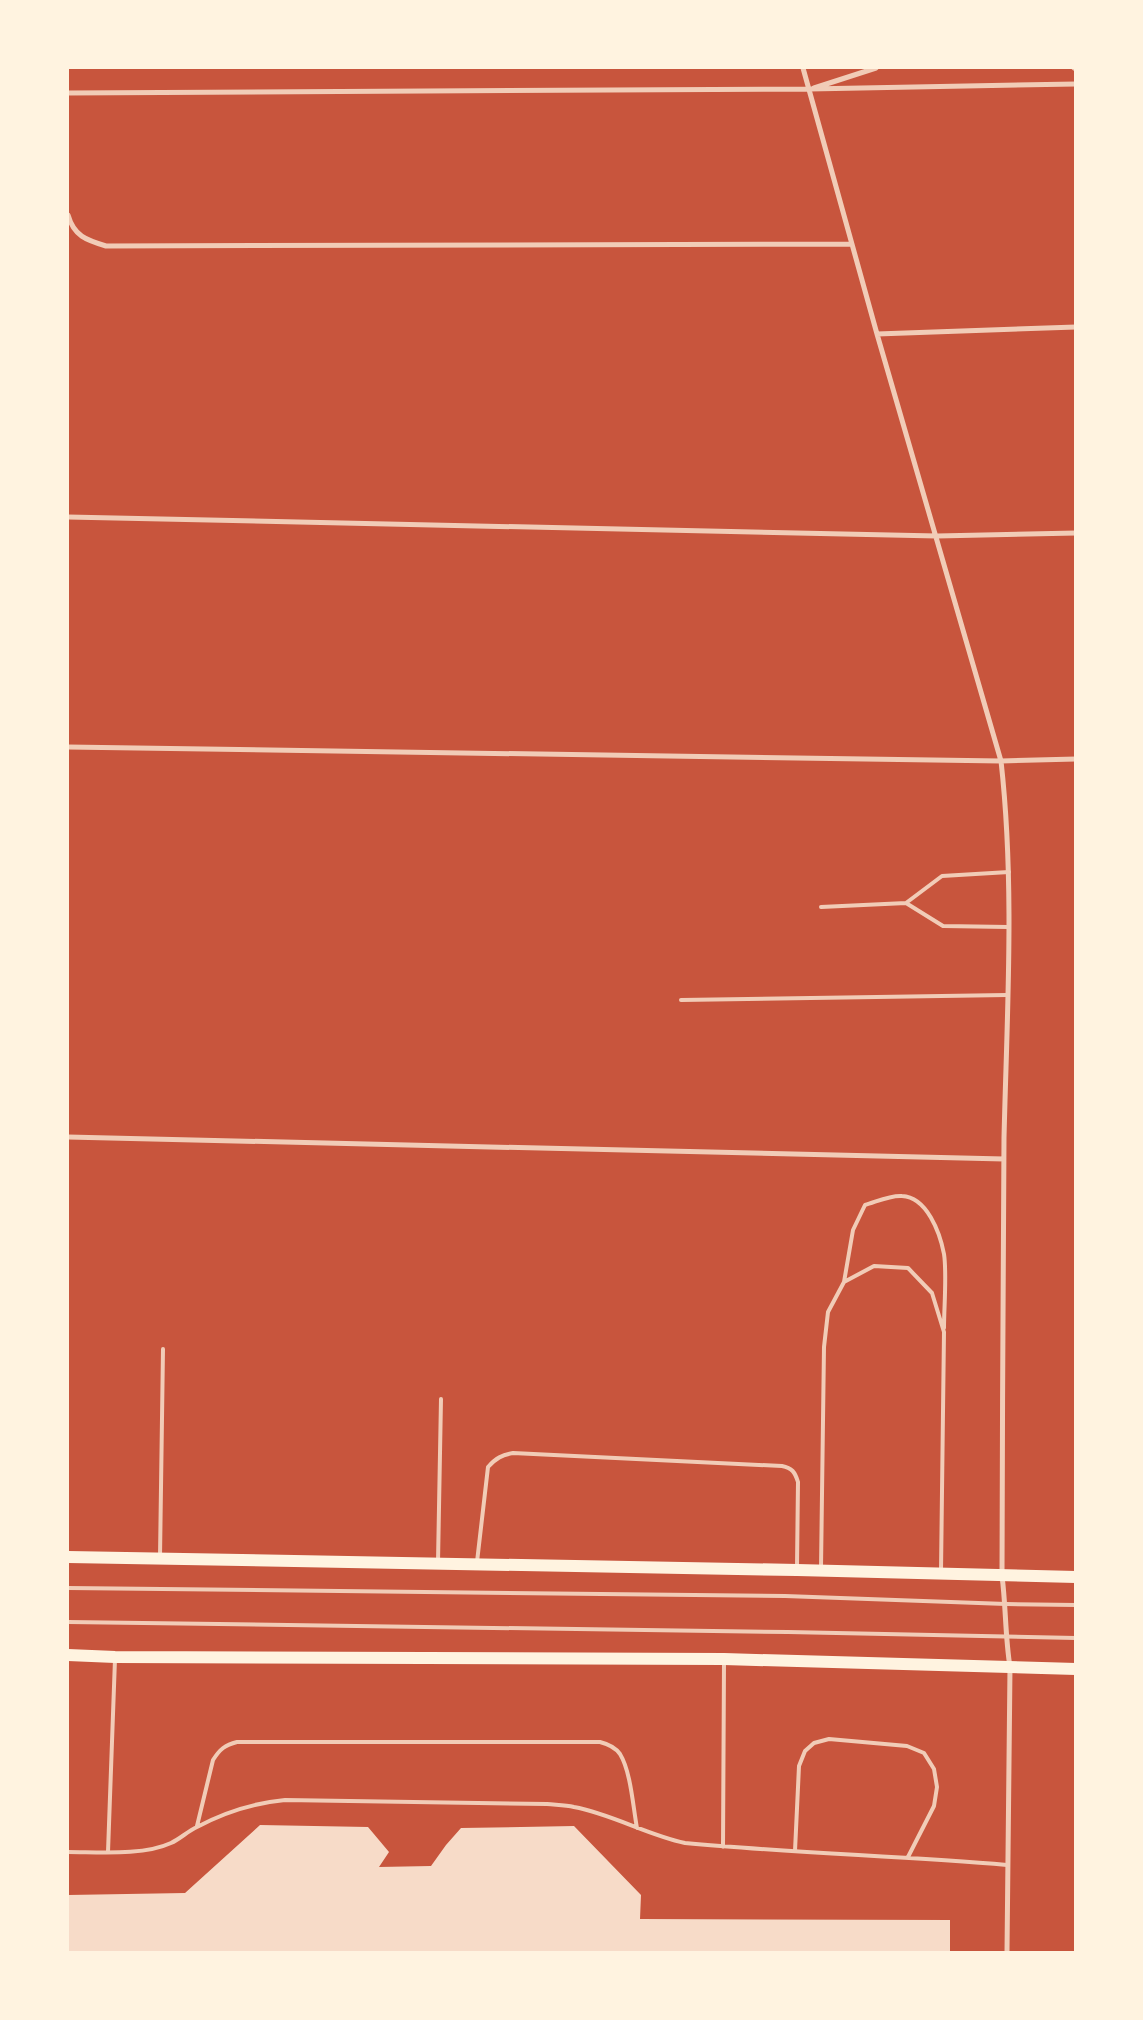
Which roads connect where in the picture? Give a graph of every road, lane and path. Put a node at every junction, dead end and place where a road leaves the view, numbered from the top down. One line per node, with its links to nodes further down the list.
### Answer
1 (803, 68): 4 (street)
2 (876, 68): 4 (street)
3 (1076, 84): 4 (street)
4 (809, 89): 5 (street); 7 (street)
5 (68, 92)
6 (68, 215): 7 (street)
7 (852, 244): 9 (street)
8 (1076, 327): 9 (street)
9 (877, 334): 12 (street)
10 (68, 516): 12 (street)
11 (1076, 533): 12 (street)
12 (937, 536): 15 (street)
13 (68, 747): 15 (street)
14 (1076, 758): 15 (street)
15 (1002, 761): 16 (street)
16 (1009, 872): 17 (lane); 19 (street)
17 (906, 903): 18 (lane); 19 (lane)
18 (822, 907)
19 (1008, 927): 20 (street)
20 (1007, 995): 21 (lane); 23 (street)
21 (682, 1000)
22 (68, 1137): 23 (street)
23 (1004, 1159): 35 (street)
24 (844, 1282): 25 (lane); 25 (lane); 33 (lane)
25 (944, 1332): 34 (lane)
26 (163, 1350): 29 (lane)
27 (441, 1399): 30 (lane)
28 (68, 1557): 29 (main road)
29 (160, 1558): 30 (main road)
30 (438, 1563): 31 (main road)
31 (476, 1564): 32 (main road); 32 (lane)
32 (797, 1570): 33 (main road)
33 (821, 1571): 34 (main road)
34 (941, 1574): 35 (main road)
35 (1002, 1576): 36 (main road); 38 (street)
36 (1076, 1577)
37 (68, 1588): 38 (lane)
38 (1006, 1604): 39 (lane); 41 (street)
39 (1076, 1605)
40 (68, 1622): 41 (lane)
41 (1005, 1636): 42 (lane); 46 (street)
42 (1076, 1638)
43 (68, 1655): 44 (main road)
44 (115, 1657): 45 (main road); 53 (lane)
45 (724, 1658): 46 (main road); 50 (lane)
46 (1010, 1667): 47 (main road); 55 (street)
47 (1076, 1669)
48 (197, 1826): 49 (lane); 49 (lane); 53 (lane)
49 (637, 1828): 50 (lane)
50 (723, 1847): 51 (lane)
51 (795, 1851): 54 (lane); 54 (lane)
52 (68, 1852): 53 (lane)
53 (108, 1852)
54 (908, 1857): 55 (lane)
55 (1007, 1865): 56 (street)
56 (1007, 1952)

